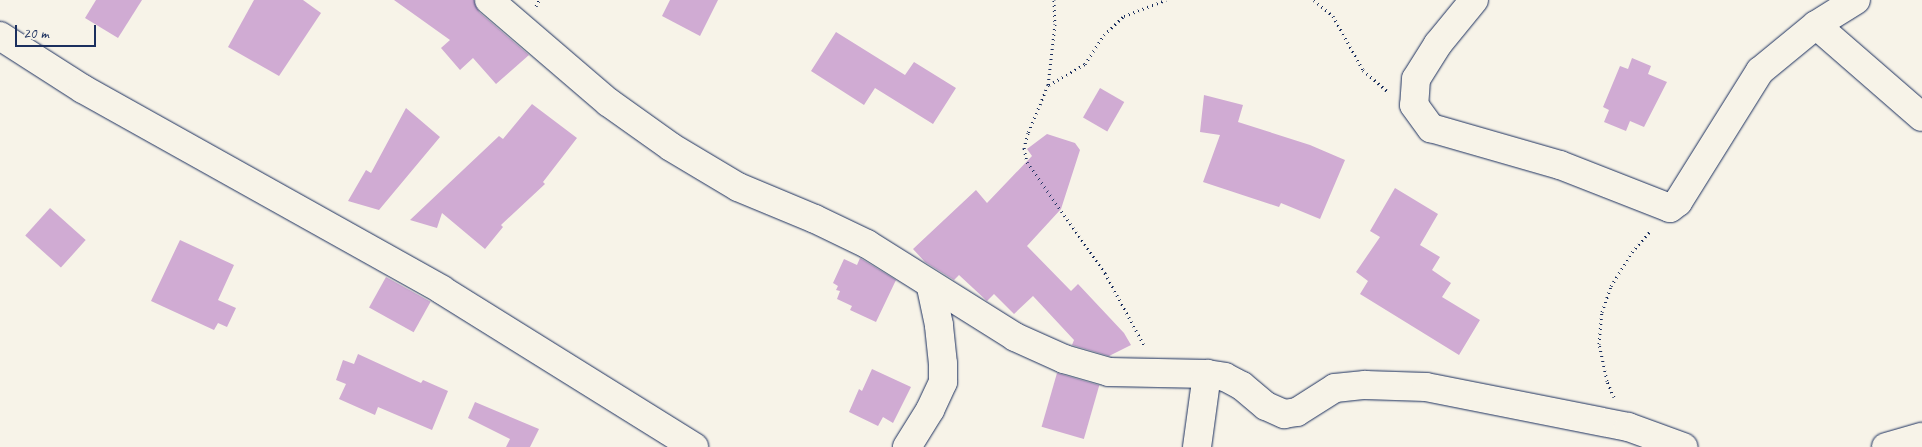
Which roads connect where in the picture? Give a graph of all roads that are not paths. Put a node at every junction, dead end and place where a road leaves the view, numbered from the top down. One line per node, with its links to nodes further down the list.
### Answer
1 (489, 0): 7 (street)
2 (1474, 0): 4 (street)
3 (1856, 0): 4 (street)
4 (1816, 25): 6 (street)
5 (0, 36): 11 (street)
6 (1922, 117)
7 (931, 286): 8 (street); 12 (street)
8 (1207, 374): 10 (street); 13 (street)
9 (1922, 437): 15 (street)
10 (1660, 442): 14 (street)
11 (694, 447)
12 (907, 447)
13 (1197, 447)
14 (1683, 447)
15 (1886, 447)

